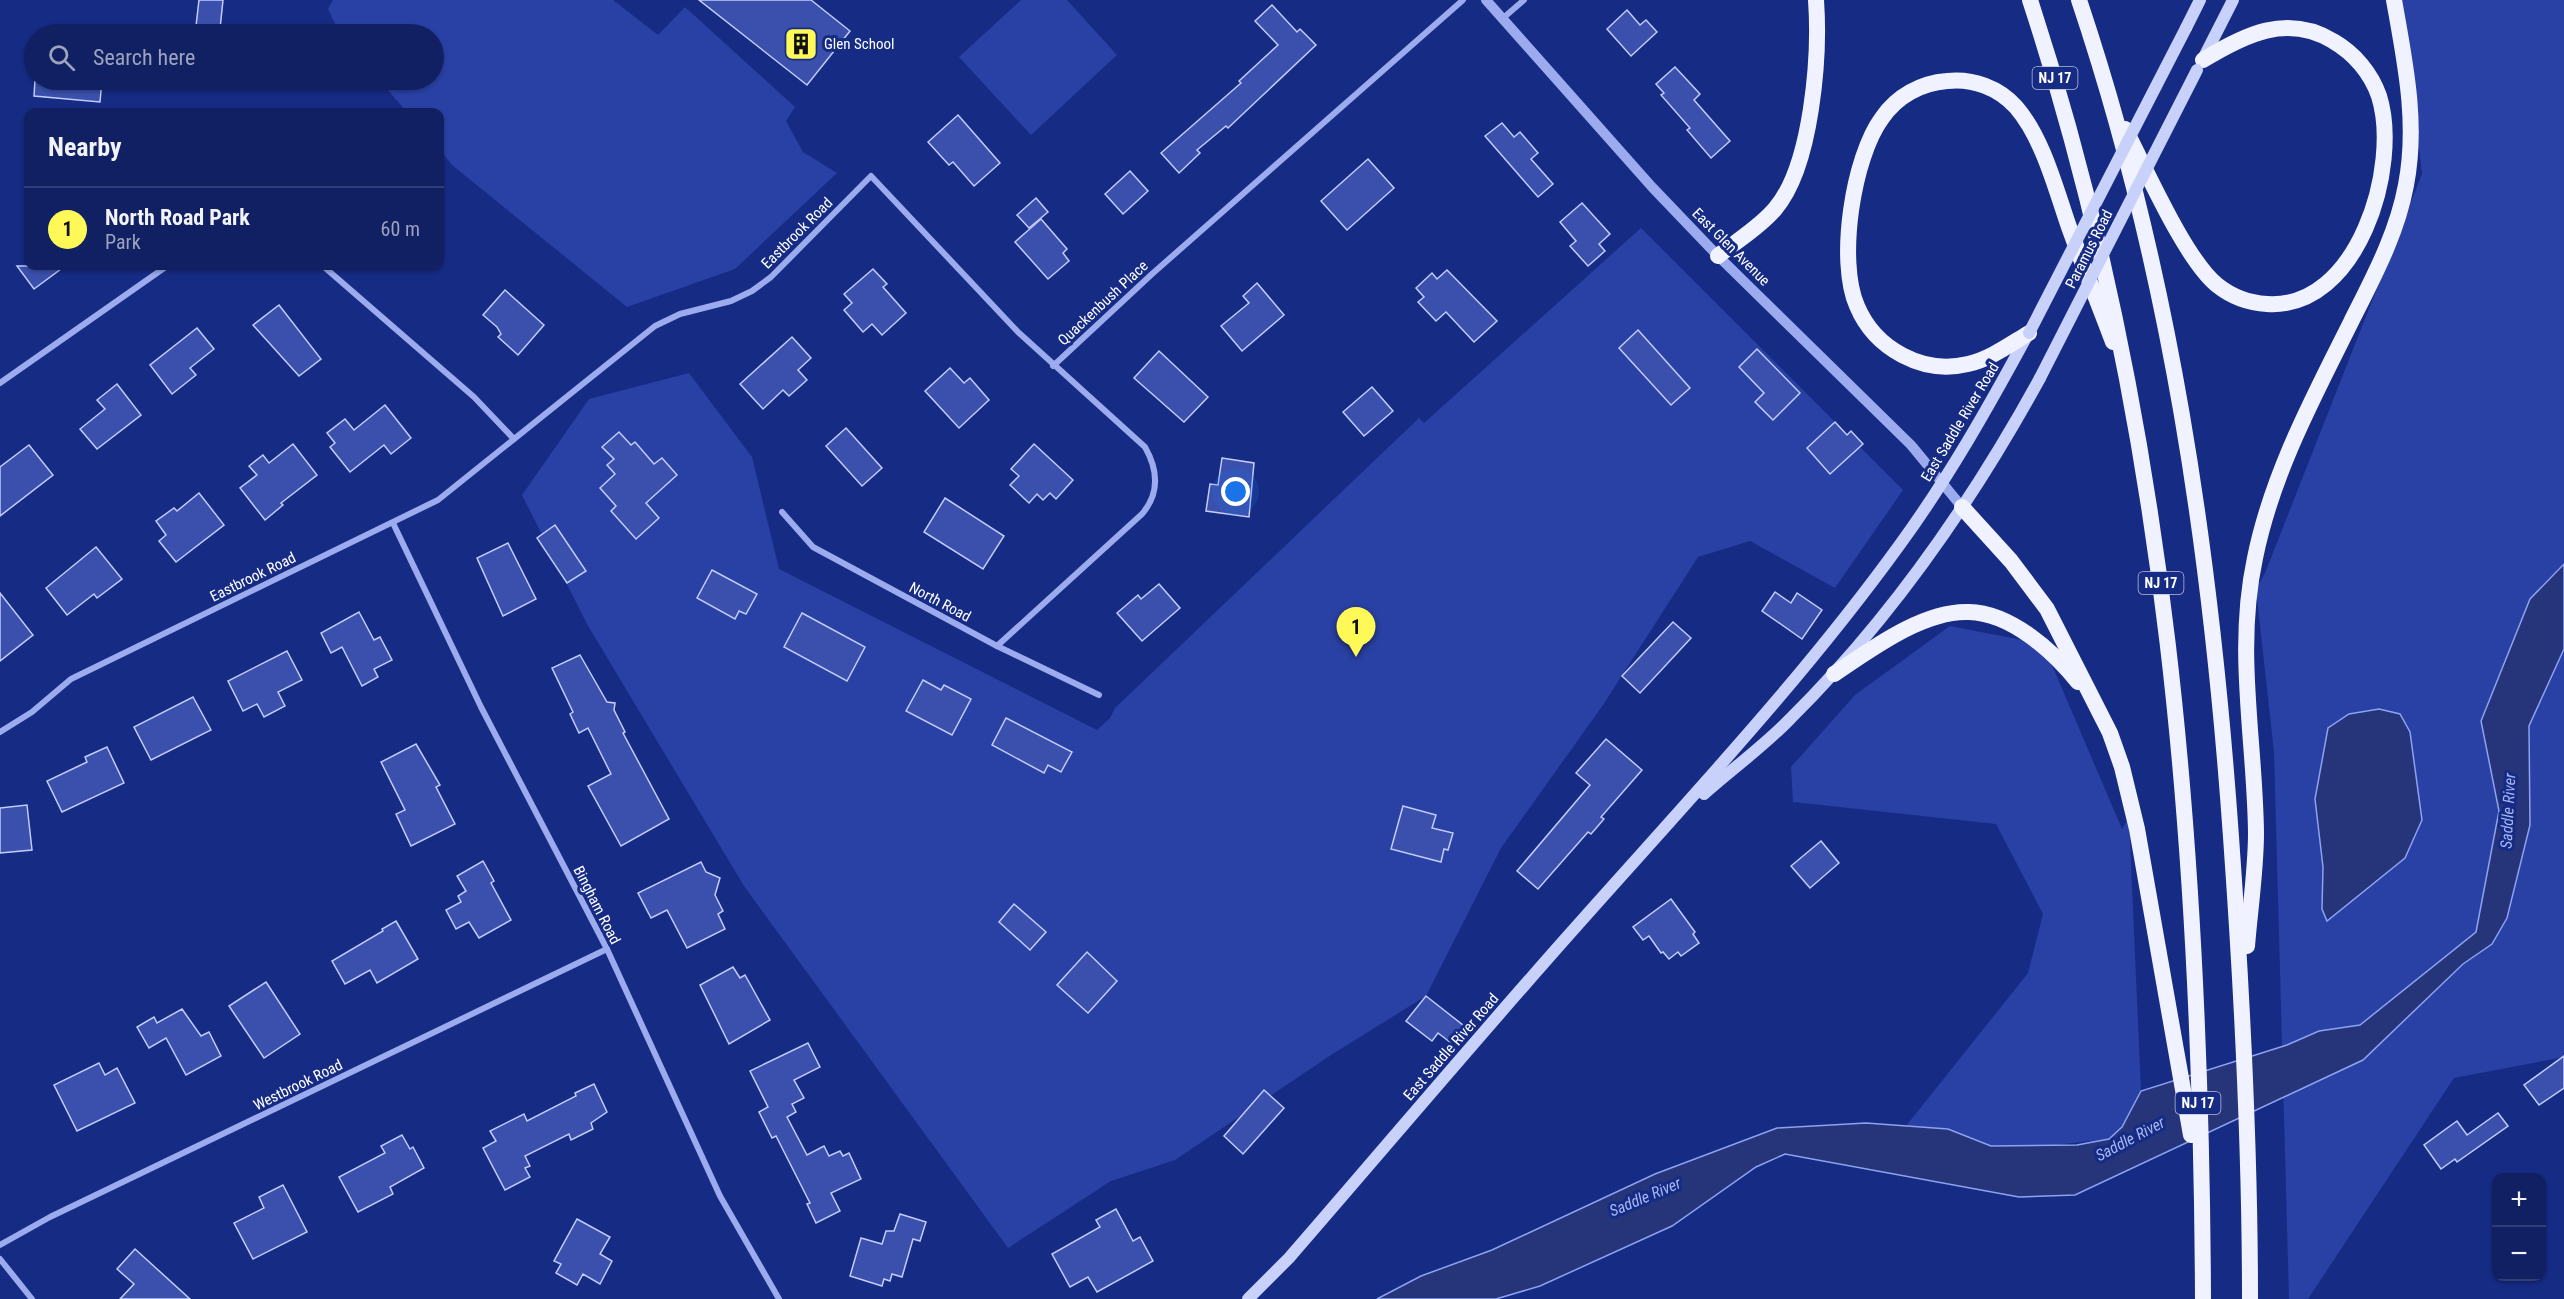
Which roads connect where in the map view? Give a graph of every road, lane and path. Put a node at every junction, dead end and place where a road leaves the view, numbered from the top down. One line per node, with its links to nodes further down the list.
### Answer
1 (1463, 0): 19 (street, Quackenbush Place)
2 (1486, 0): 11 (street, East Glen Avenue)
3 (1524, 0): 11 (street)
4 (1816, 0): 15 (highway)
5 (2030, 0): 21 (highway, NJ 17)
6 (2079, 0): 12 (highway, NJ 17)
7 (2085, 0): 12 (highway)
8 (2200, 0): 18 (main road, East Saddle River Road, bridge)
9 (2233, 0): 13 (main road, Paramus Road)
10 (2394, 0): 34 (highway)
11 (1502, 19): 15 (street, East Glen Avenue)
12 (2089, 29): 14 (highway, NJ 17)
13 (2200, 65): 14 (highway); 24 (main road, Paramus Road, bridge)
14 (2111, 102): 34 (highway, NJ 17)
15 (1718, 256): 23 (street, East Glen Avenue)
16 (161, 270): 20 (street)
17 (328, 270): 22 (street)
18 (2029, 333): 21 (highway); 23 (main road, East Saddle River Road)
19 (1053, 366): 22 (street, Eastbrook Road); 27 (street, Quackenbush Place)
20 (0, 383)
21 (2131, 388): 35 (highway, NJ 17)
22 (514, 439): 26 (street, Eastbrook Road)
23 (1941, 483): 24 (street, East Glen Avenue); 32 (main road, East Saddle River Road)
24 (1962, 507): 28 (main road, East Saddle River Road); 30 (highway)
25 (782, 512): 27 (street, North Road)
26 (393, 523): 31 (street, Eastbrook Road); 33 (street, Bingham Road)
27 (997, 646): 29 (street, North Road)
28 (1834, 674): 30 (highway); 32 (main road, East Saddle River Road)
29 (1099, 695)
30 (2100, 708): 35 (highway)
31 (0, 732)
32 (1678, 816): 40 (main road, East Saddle River Road)
33 (607, 949): 36 (street, Westbrook Road); 39 (street, Bingham Road)
34 (2243, 1000): 42 (highway, NJ 17)
35 (2201, 1189): 41 (highway, NJ 17)
36 (0, 1245)
37 (0, 1259): 38 (street)
38 (33, 1299)
39 (779, 1299)
40 (1248, 1299)
41 (2203, 1299)
42 (2250, 1299)

